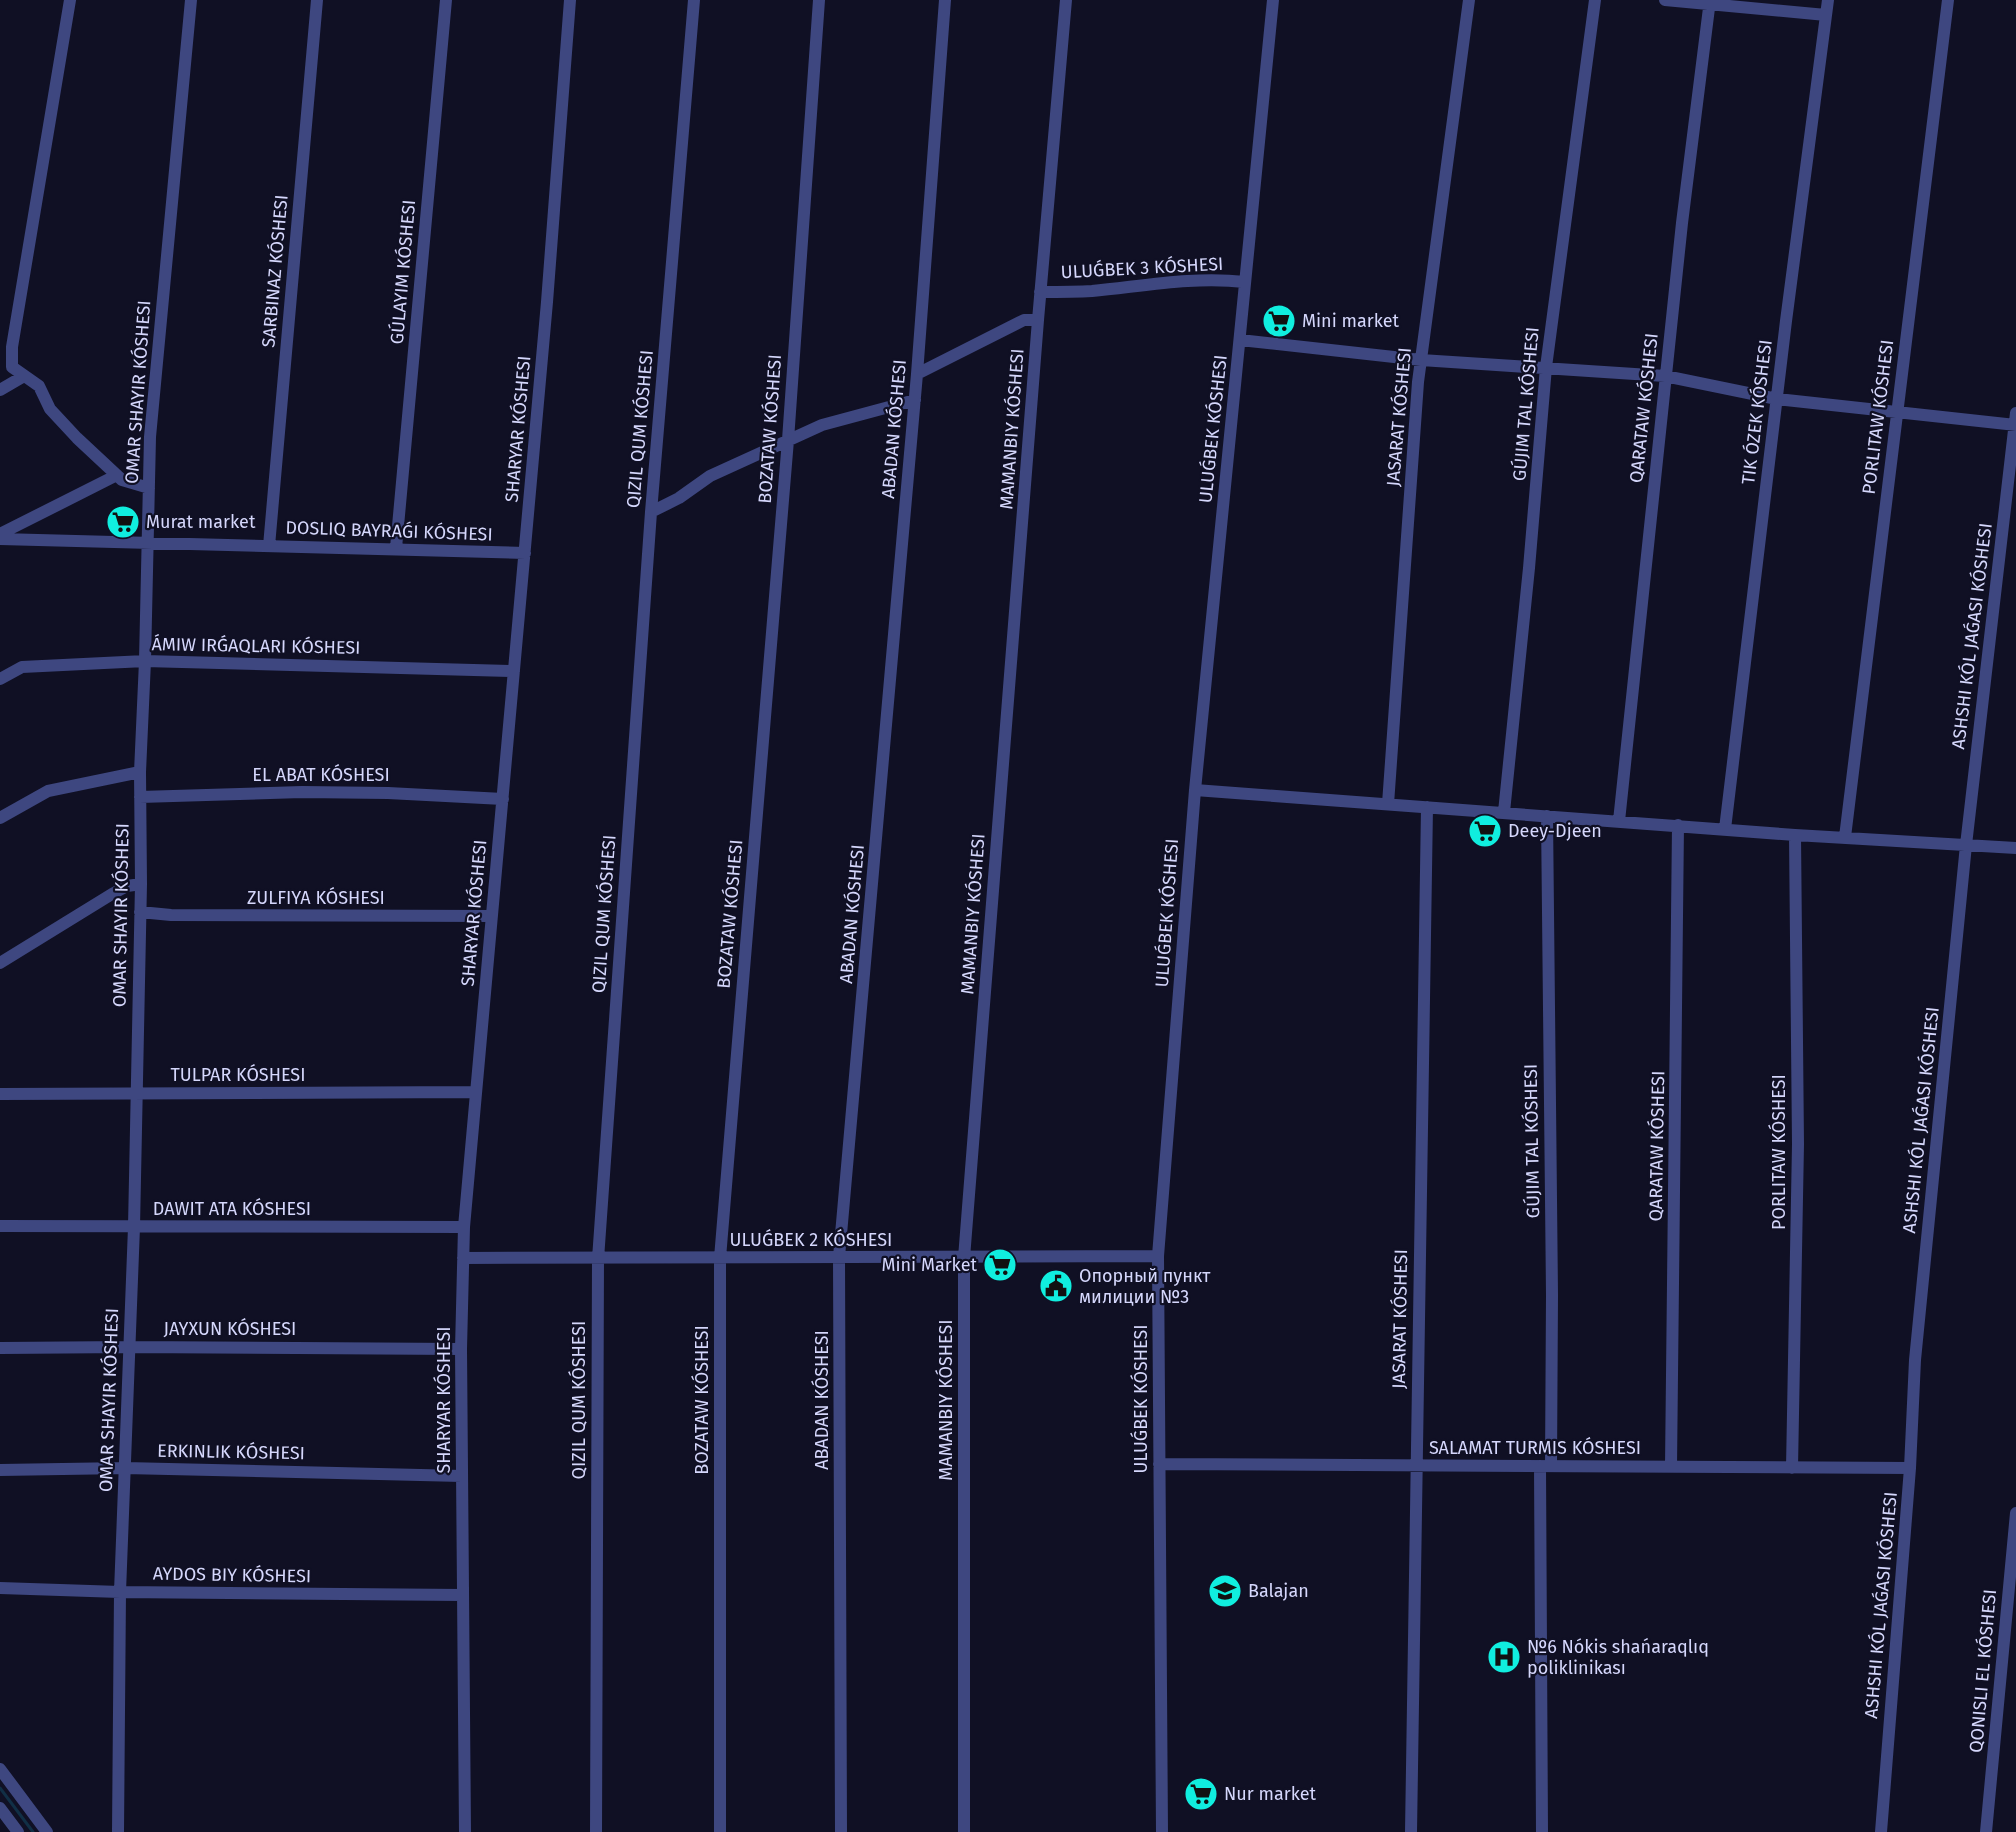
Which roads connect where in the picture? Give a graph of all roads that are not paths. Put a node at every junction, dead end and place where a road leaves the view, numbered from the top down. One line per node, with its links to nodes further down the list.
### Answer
1 (70, 0): 25 (street)
2 (191, 0): 34 (street)
3 (317, 0): 38 (street, SARBINAZ KÓSHESI)
4 (446, 0): 39 (street)
5 (570, 0): 40 (street, SHARYAR KÓSHESI)
6 (694, 0): 35 (street)
7 (819, 0): 32 (street, BOZATAW KÓSHESI)
8 (945, 0): 24 (street, ABADAN KÓSHESI)
9 (1066, 0): 19 (street, MAMANBIY KÓSHESI)
10 (1273, 0): 18 (street, ULUǴBEK KÓSHESI)
11 (1469, 0): 22 (street, JASARAT KÓSHESI)
12 (1595, 0): 23 (street, GÚJIM TAL KÓSHESI)
13 (1665, 0): 16 (street)
14 (1828, 0): 17 (street, TIK ÓZEK KÓSHESI)
15 (1948, 0): 30 (street)
16 (1710, 3): 17 (street); 26 (street, QARATAW KÓSHESI)
17 (1826, 15): 28 (street, TIK ÓZEK KÓSHESI)
18 (1245, 282): 19 (street, ULUǴBEK 3 KÓSHESI); 21 (street, ULUǴBEK KÓSHESI)
19 (1041, 292): 20 (street, MAMANBIY KÓSHESI)
20 (1038, 320): 24 (street); 72 (street, MAMANBIY KÓSHESI)
21 (1240, 340): 22 (street); 45 (street, ULUǴBEK KÓSHESI)
22 (1421, 360): 23 (street); 48 (street, JASARAT KÓSHESI)
23 (1546, 367): 26 (street); 50 (street, GÚJIM TAL KÓSHESI)
24 (917, 374): 29 (street, ABADAN KÓSHESI)
25 (24, 376): 27 (street); 33 (street)
26 (1665, 376): 28 (street); 53 (street, QARATAW KÓSHESI)
27 (0, 390)
28 (1777, 399): 30 (street); 55 (street, TIK ÓZEK KÓSHESI)
29 (915, 400): 32 (street); 71 (street, ABADAN KÓSHESI)
30 (1897, 412): 31 (street); 57 (street)
31 (2016, 421): 58 (street)
32 (788, 440): 35 (street); 74 (street, BOZATAW KÓSHESI)
33 (117, 475): 34 (street); 36 (street)
34 (148, 488): 37 (street)
35 (651, 512): 75 (street)
36 (0, 537): 37 (street)
37 (147, 542): 38 (street); 41 (street)
38 (269, 546): 39 (street)
39 (396, 548): 40 (street)
40 (525, 553): 42 (street, SHARYAR KÓSHESI)
41 (145, 661): 42 (street); 43 (street); 44 (street)
42 (514, 671): 47 (street, SHARYAR KÓSHESI)
43 (0, 679)
44 (140, 772): 46 (street); 52 (street)
45 (1195, 790): 48 (street); 70 (street, ULUǴBEK KÓSHESI)
46 (140, 797): 47 (street, EL ABAT KÓSHESI); 60 (street)
47 (503, 799): 62 (street, SHARYAR KÓSHESI)
48 (1388, 804): 49 (street)
49 (1427, 807): 50 (street); 80 (street, JASARAT KÓSHESI)
50 (1504, 812): 51 (street)
51 (1547, 816): 53 (street); 81 (street, GÚJIM TAL KÓSHESI)
52 (0, 818)
53 (1619, 821): 54 (street)
54 (1678, 825): 55 (street); 82 (street, QARATAW KÓSHESI)
55 (1725, 829): 56 (street)
56 (1795, 835): 57 (street); 84 (street)
57 (1845, 837): 58 (street)
58 (1966, 845): 59 (street); 85 (street)
59 (2016, 848)
60 (141, 884): 61 (street); 63 (street)
61 (140, 912): 62 (street, ZULFIYA KÓSHESI); 66 (street)
62 (492, 916): 64 (street, SHARYAR KÓSHESI)
63 (0, 963)
64 (476, 1092): 66 (street, TULPAR KÓSHESI); 69 (street, SHARYAR KÓSHESI)
65 (0, 1094): 66 (street, TULPAR KÓSHESI)
66 (136, 1094): 68 (street)
67 (0, 1226): 68 (street)
68 (134, 1227): 69 (street); 76 (street)
69 (464, 1227): 73 (street, SHARYAR KÓSHESI)
70 (1158, 1256): 72 (street, ULUǴBEK 2 KÓSHESI); 79 (street, ULUǴBEK KÓSHESI)
71 (839, 1257): 72 (street, ULUǴBEK 2 KÓSHESI); 74 (street, ULUǴBEK 2 KÓSHESI); 100 (street, ABADAN KÓSHESI)
72 (964, 1257): 101 (street, MAMANBIY KÓSHESI)
73 (463, 1258): 75 (street, ULUǴBEK 2 KÓSHESI); 78 (street, SHARYAR KÓSHESI)
74 (720, 1258): 75 (street, ULUǴBEK 2 KÓSHESI); 99 (street, BOZATAW KÓSHESI)
75 (598, 1259): 98 (street)
76 (129, 1347): 77 (street, JAYXUN KÓSHESI); 78 (street, JAYXUN KÓSHESI); 83 (street)
77 (0, 1348)
78 (461, 1349): 87 (street, SHARYAR KÓSHESI)
79 (1159, 1464): 80 (street); 102 (street, ULUǴBEK KÓSHESI)
80 (1416, 1466): 81 (street); 103 (street, JASARAT KÓSHESI)
81 (1546, 1466): 82 (street); 104 (street, GÚJIM TAL KÓSHESI)
82 (1671, 1467): 84 (street)
83 (125, 1468): 86 (street, ERKINLIK KÓSHESI); 87 (street, ERKINLIK KÓSHESI); 90 (street)
84 (1792, 1468): 85 (street)
85 (1910, 1468): 105 (street)
86 (0, 1470)
87 (462, 1476): 91 (street, SHARYAR KÓSHESI)
88 (2016, 1513): 106 (street)
89 (0, 1588): 90 (street, AYDOS BIY KÓSHESI)
90 (120, 1592): 91 (street, AYDOS BIY KÓSHESI); 96 (street)
91 (463, 1595): 97 (street, SHARYAR KÓSHESI)
92 (0, 1769): 95 (street)
93 (0, 1808): 94 (street)
94 (18, 1832)
95 (46, 1832)
96 (118, 1832)
97 (465, 1832)
98 (596, 1832)
99 (720, 1832)
100 (841, 1832)
101 (964, 1832)
102 (1162, 1832)
103 (1411, 1832)
104 (1542, 1832)
105 (1881, 1832)
106 (1986, 1832)

